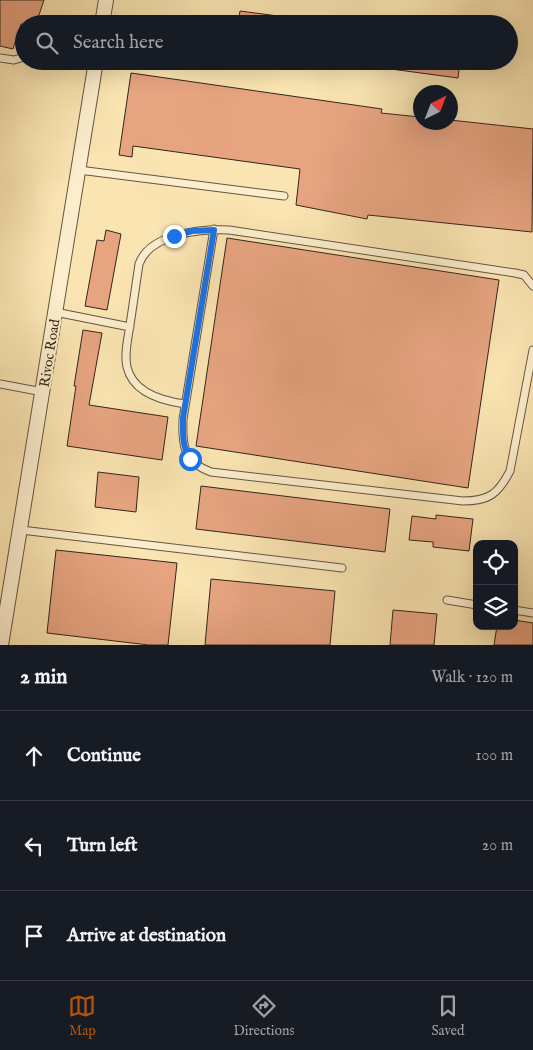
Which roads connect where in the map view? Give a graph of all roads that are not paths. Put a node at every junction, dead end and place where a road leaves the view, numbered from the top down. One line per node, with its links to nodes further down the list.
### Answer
1 (106, 0): 2 (street)
2 (104, 15)
3 (0, 58): 4 (lane)
4 (15, 60)
5 (95, 70): 6 (street, Rivoc Road)
6 (79, 170): 7 (lane); 10 (street, Rivoc Road)
7 (284, 196)
8 (214, 230): 9 (lane); 11 (lane); 15 (lane)
9 (533, 286)
10 (56, 312): 11 (lane); 14 (street, Rivoc Road)
11 (130, 327): 15 (lane)
12 (533, 350): 15 (lane)
13 (0, 384): 14 (lane)
14 (43, 392): 16 (street, Rivoc Road)
15 (185, 404)
16 (21, 530): 17 (lane); 22 (street, Rivoc Road)
17 (342, 568)
18 (447, 600): 19 (lane)
19 (473, 604)
20 (518, 611): 21 (lane)
21 (533, 613)
22 (1, 645)

